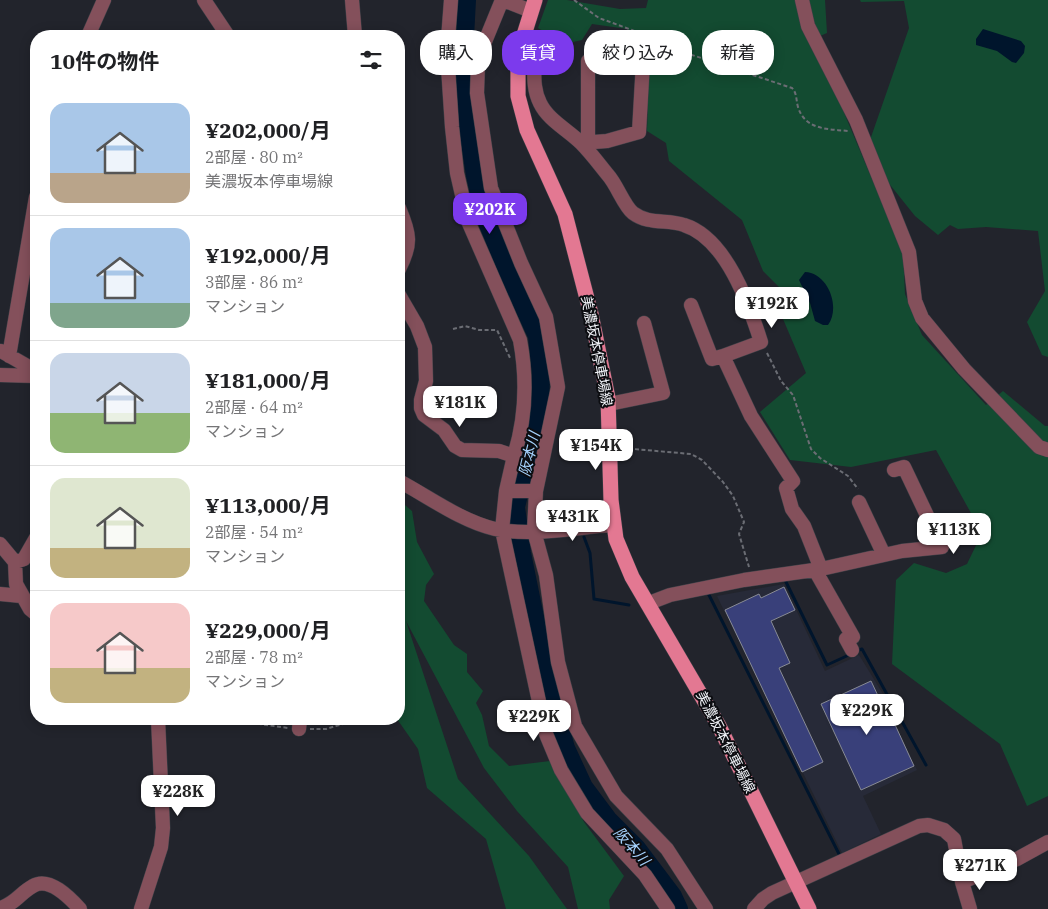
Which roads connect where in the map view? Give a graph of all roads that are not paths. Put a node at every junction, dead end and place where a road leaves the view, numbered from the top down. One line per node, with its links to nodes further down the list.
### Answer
1 (104, 0): 8 (street)
2 (204, 0): 9 (street)
3 (352, 0): 10 (street)
4 (451, 0): 28 (street)
5 (502, 0): 7 (street); 32 (street)
6 (802, 0): 27 (street)
7 (533, 5): 11 (main road, 美濃坂本停車場線)
8 (91, 30)
9 (224, 30)
10 (354, 30)
11 (526, 30)
12 (518, 75): 26 (main road, 美濃坂本停車場線)
13 (534, 75): 14 (street)
14 (584, 142): 14 (street); 22 (street)
15 (405, 222): 17 (street)
16 (30, 228): 21 (street)
17 (405, 256)
18 (405, 305): 28 (street)
19 (691, 305): 22 (street)
20 (644, 323): 26 (street)
21 (4, 353): 23 (street)
22 (723, 356): 41 (street)
23 (30, 368)
24 (0, 375): 25 (street)
25 (30, 376)
26 (609, 404): 34 (main road, 美濃坂本停車場線)
27 (1048, 450)
28 (514, 456): 31 (street)
29 (894, 470): 39 (street)
30 (405, 484): 35 (street)
31 (506, 490): 32 (street); 35 (street)
32 (536, 491): 36 (street)
33 (859, 496): 39 (street)
34 (613, 525): 36 (street); 44 (main road, 美濃坂本停車場線)
35 (504, 530): 36 (street); 54 (street)
36 (533, 531): 55 (street)
37 (0, 544): 40 (street)
38 (30, 548): 40 (street)
39 (884, 555): 41 (street)
40 (16, 562): 43 (street)
41 (818, 570): 44 (street); 46 (street)
42 (0, 594): 43 (street)
43 (21, 596): 45 (street)
44 (649, 603): 49 (main road, 美濃坂本停車場線)
45 (30, 609)
46 (852, 650)
47 (158, 725): 53 (street)
48 (1048, 842): 50 (street)
49 (796, 882): 50 (street); 56 (street); 57 (main road, 美濃坂本停車場線)
50 (962, 882): 58 (street)
51 (0, 908): 52 (street)
52 (80, 909)
53 (141, 909)
54 (668, 909)
55 (706, 909)
56 (754, 909)
57 (809, 909)
58 (970, 909)

